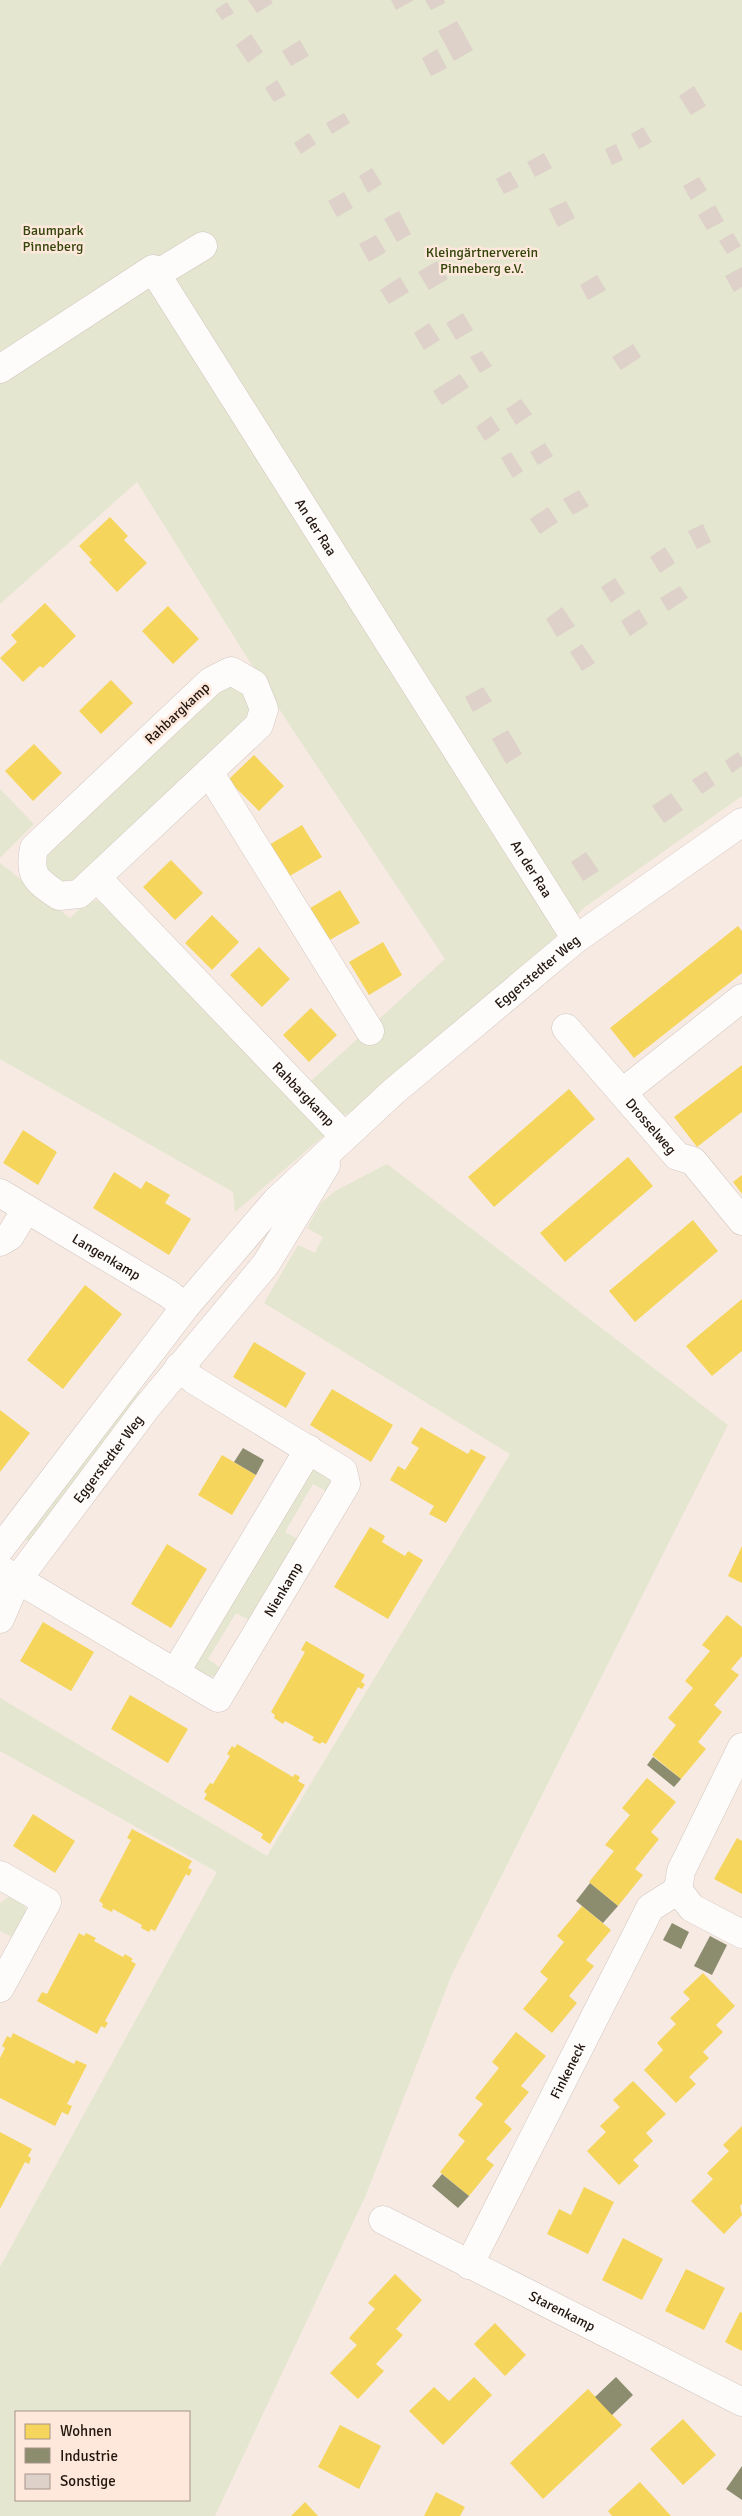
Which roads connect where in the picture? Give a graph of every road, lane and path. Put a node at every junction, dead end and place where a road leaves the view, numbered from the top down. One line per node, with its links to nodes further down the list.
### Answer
1 (203, 246): 2 (street)
2 (157, 274): 3 (street); 7 (street, An der Raa)
3 (0, 369)
4 (208, 772): 6 (street, Rahbargkamp); 6 (street, Rahbargkamp); 10 (street)
5 (742, 822): 7 (street, Eggerstedter Weg)
6 (97, 878): 12 (street, Rahbargkamp)
7 (576, 939): 12 (street, Eggerstedter Weg)
8 (742, 998): 11 (street, Drosselweg)
9 (566, 1028): 11 (street, Drosselweg)
10 (370, 1030)
11 (623, 1092): 15 (street, Drosselweg)
12 (344, 1136): 17 (street, Eggerstedter Weg); 18 (street, Eggerstedter Weg)
13 (0, 1193): 14 (street, Langenkamp)
14 (26, 1209): 16 (street); 17 (street, Langenkamp)
15 (742, 1221)
16 (0, 1242)
17 (180, 1314): 18 (street); 21 (street, Eggerstedter Weg)
18 (200, 1341): 19 (street, Eggerstedter Weg)
19 (179, 1368): 20 (street, Nienkamp); 22 (street, Eggerstedter Weg)
20 (309, 1449): 24 (street); 24 (street, Nienkamp)
21 (0, 1549)
22 (9, 1575): 23 (street, Eggerstedter Weg); 24 (street, Nienkamp)
23 (0, 1619)
24 (175, 1673)
25 (742, 1747): 27 (street)
26 (2, 1879): 29 (street)
27 (678, 1890): 28 (street); 31 (street, Finkeneck)
28 (742, 1934)
29 (0, 1988)
30 (382, 2220): 31 (street, Starenkamp)
31 (469, 2265): 32 (street, Starenkamp)
32 (742, 2402)

